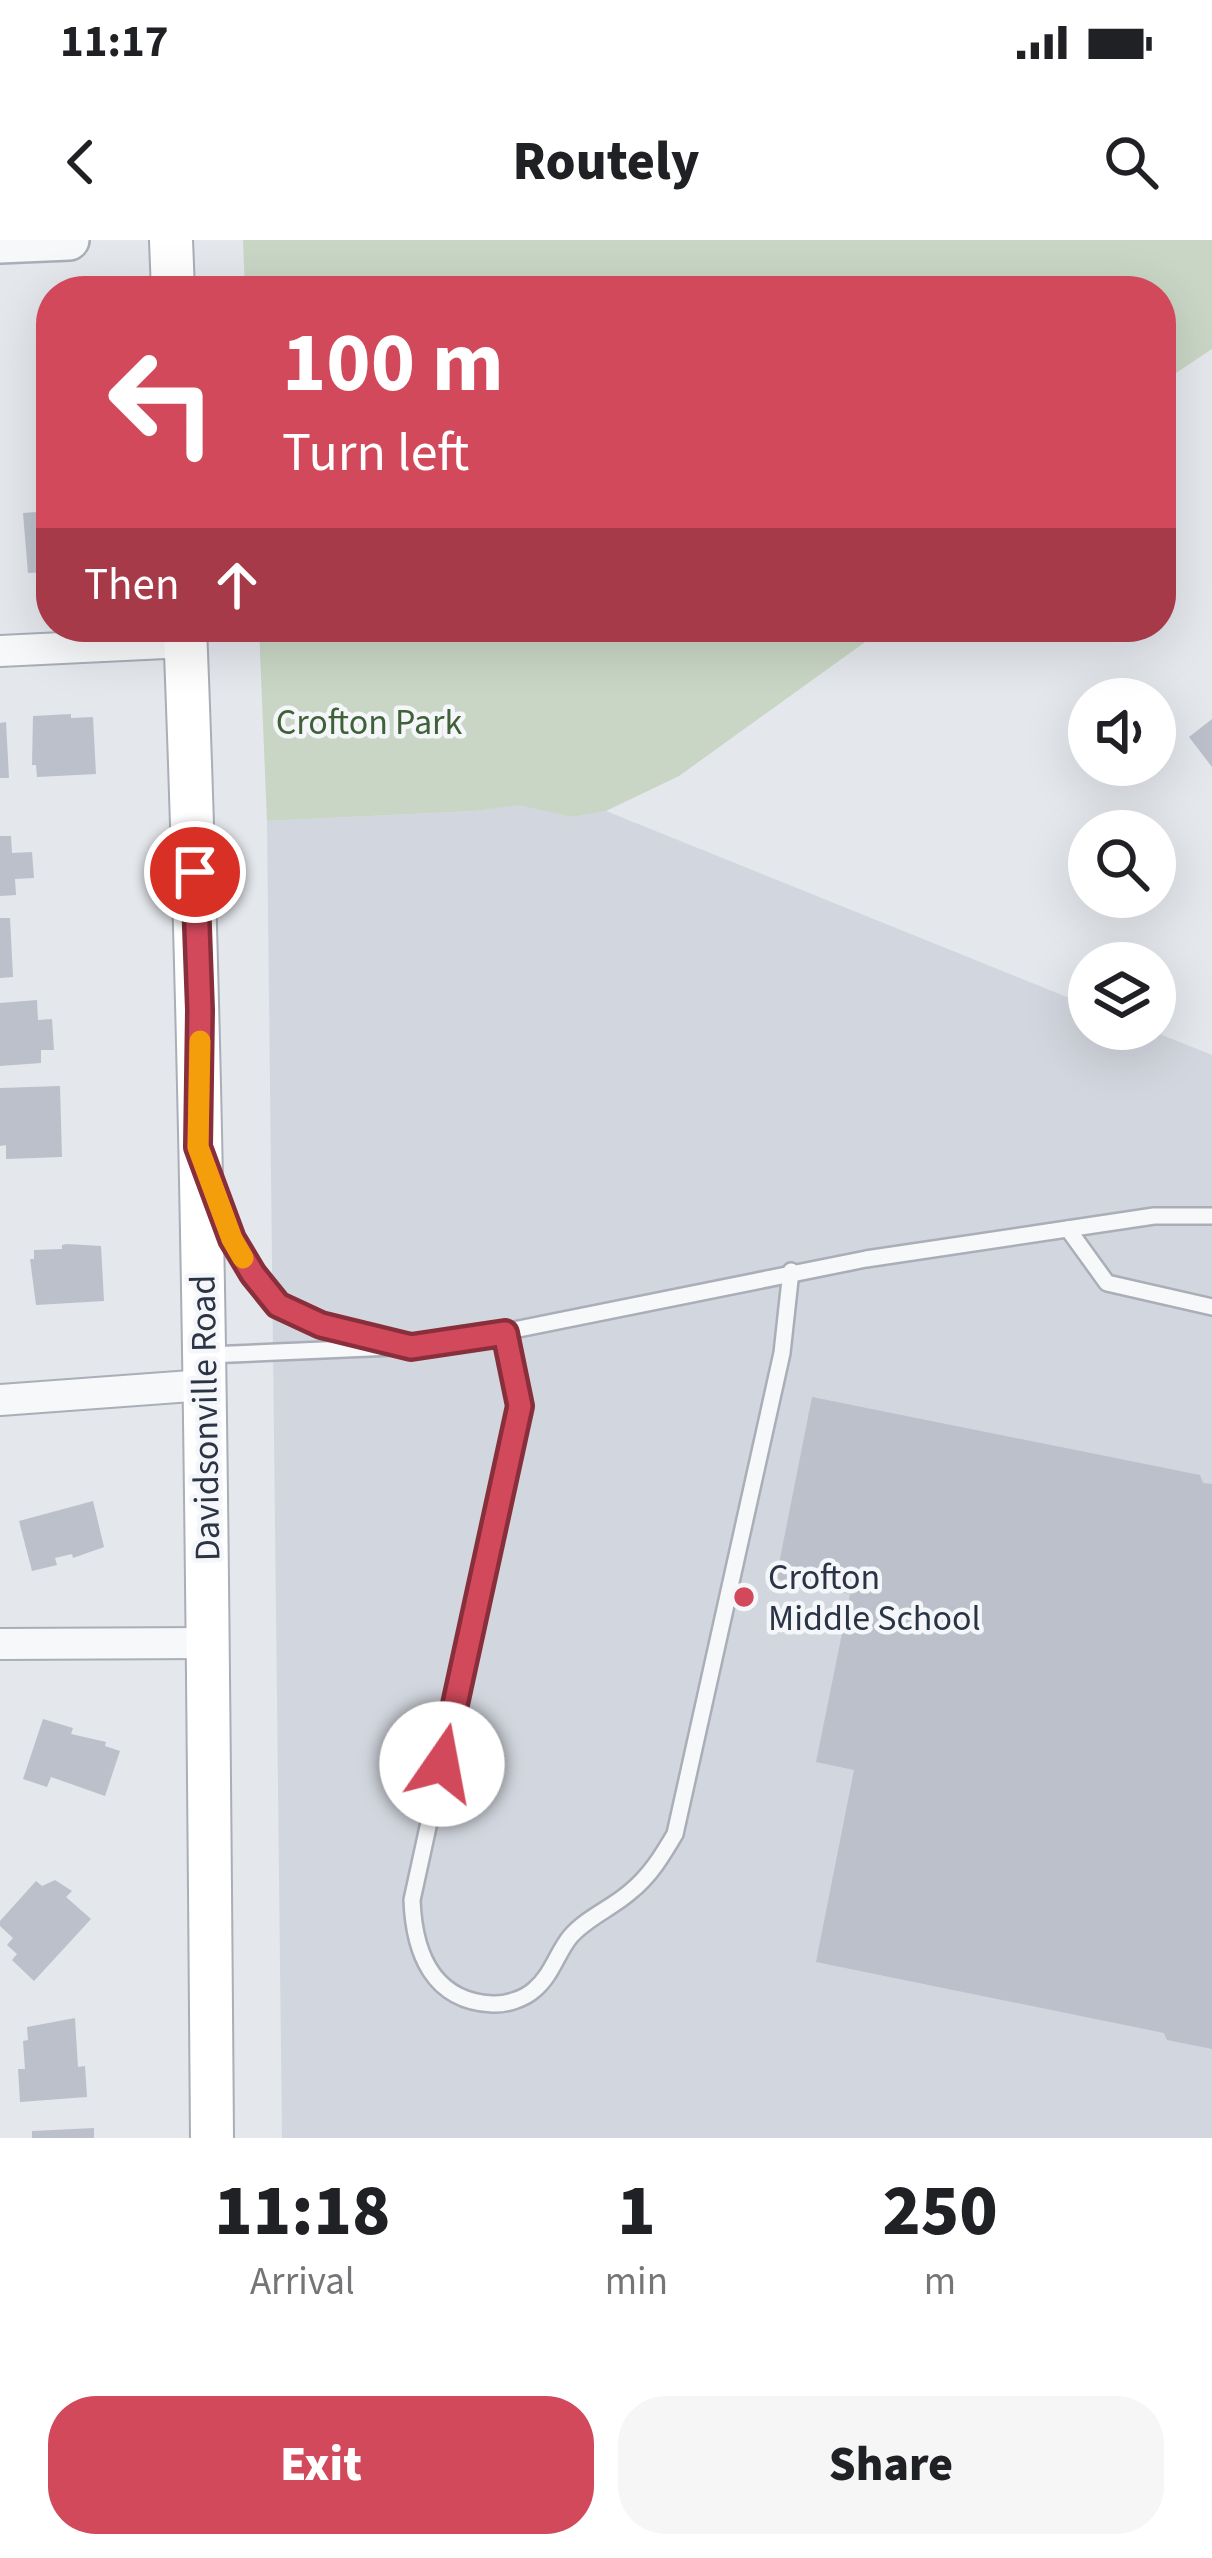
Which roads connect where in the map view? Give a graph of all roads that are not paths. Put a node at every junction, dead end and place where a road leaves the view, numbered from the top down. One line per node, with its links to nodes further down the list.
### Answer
1 (69, 240): 3 (street)
2 (171, 240): 4 (main road)
3 (0, 243)
4 (172, 276)
5 (105, 642): 7 (street)
6 (186, 642): 8 (main road, Davidsonville Road)
7 (0, 651)
8 (198, 1147): 14 (lane); 15 (main road, Davidsonville Road)
9 (1212, 1216): 10 (lane)
10 (1068, 1229): 11 (lane); 12 (lane)
11 (791, 1271): 13 (lane); 13 (lane)
12 (1212, 1307)
13 (505, 1333): 14 (lane)
14 (411, 1347): 15 (lane)
15 (205, 1370): 16 (street); 17 (main road, Davidsonville Road)
16 (0, 1400)
17 (208, 1643): 18 (street); 19 (main road, Davidsonville Road)
18 (0, 1644)
19 (212, 2138)

